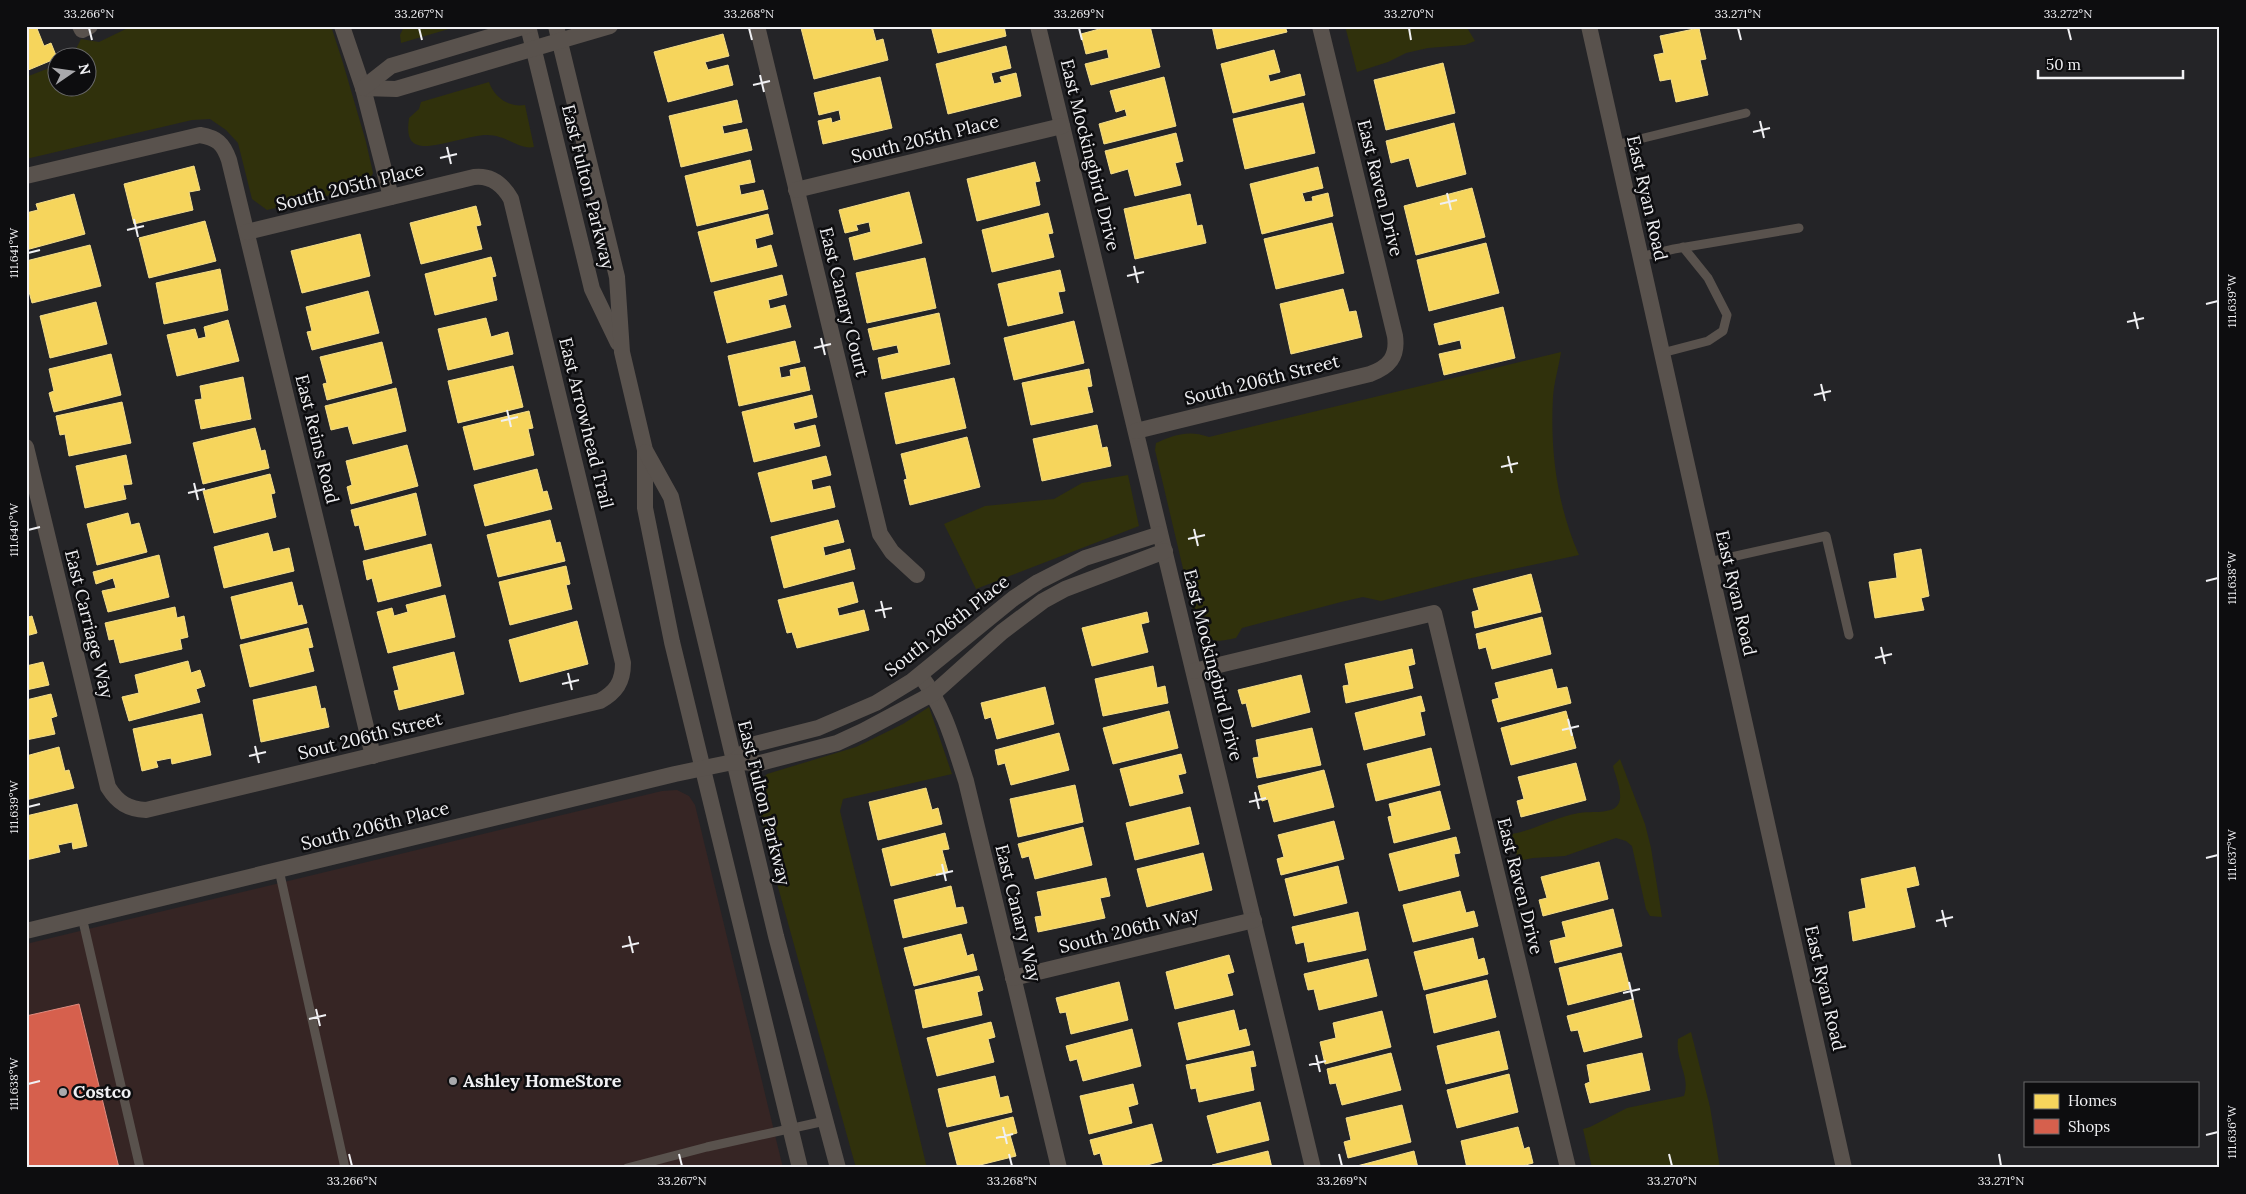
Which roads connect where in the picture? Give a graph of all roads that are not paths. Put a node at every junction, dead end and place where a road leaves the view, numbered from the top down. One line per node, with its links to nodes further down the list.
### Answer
1 (342, 26): 10 (street)
2 (527, 26): 9 (street, East Fulton Parkway); 10 (street)
3 (610, 26): 8 (street)
4 (757, 26): 16 (street, East Canary Court)
5 (1038, 26): 12 (street, East Mockingbird Drive)
6 (1320, 26): 24 (street, East Raven Drive)
7 (1589, 26): 13 (street, East Ryan Road)
8 (558, 34): 9 (street); 22 (street, East Fulton Parkway)
9 (534, 49): 10 (street); 22 (street, East Fulton Parkway)
10 (363, 88): 17 (street)
11 (1746, 113): 13 (lane)
12 (1062, 126): 16 (street, South 205th Place); 25 (street, East Mockingbird Drive)
13 (1615, 145): 21 (street, East Ryan Road)
14 (26, 176): 19 (street, East Reins Road)
15 (492, 179): 17 (street, South 205th Place); 35 (street, East Arrowhead Trail)
16 (796, 190): 31 (street, East Canary Court)
17 (391, 197): 19 (street, South 205th Place)
18 (1799, 228): 20 (lane)
19 (247, 232): 37 (street, East Reins Road)
20 (1683, 247): 21 (lane); 23 (lane)
21 (1640, 257): 23 (street, East Ryan Road)
22 (622, 352): 27 (street, East Fulton Parkway)
23 (1662, 353): 30 (street, East Ryan Road)
24 (1393, 360): 25 (street, South 206th Street)
25 (1136, 431): 28 (street, East Mockingbird Drive)
26 (26, 447): 40 (street, East Carriage Way)
27 (645, 450): 38 (street, East Fulton Parkway); 39 (street, East Fulton Parkway)
28 (1160, 534): 29 (street, East Mockingbird Drive); 34 (street, South 206th Place)
29 (1165, 551): 33 (street, East Mockingbird Drive); 36 (street, South 206th Place)
30 (1709, 562): 32 (lane); 56 (street, East Ryan Road)
31 (917, 575)
32 (1849, 635)
33 (1194, 671): 43 (street, East Mockingbird Drive); 55 (street, East Raven Drive)
34 (920, 675): 36 (street, East Canary Way); 38 (street, South 206th Place)
35 (620, 683): 37 (street, Sout 206th Street)
36 (934, 693): 38 (street, South 206th Place); 45 (street, East Canary Way)
37 (373, 756): 40 (street, Sout 206th Street)
38 (733, 762): 39 (street, South 206th Place); 46 (street, East Fulton Parkway)
39 (703, 769): 41 (street, South 206th Place); 47 (street, East Fulton Parkway)
40 (123, 805)
41 (279, 870): 42 (street, South 206th Place); 49 (lane)
42 (82, 917): 44 (street, South 206th Place); 48 (lane)
43 (1254, 920): 45 (street, South 206th Way); 54 (street, East Mockingbird Drive)
44 (26, 930)
45 (1013, 978): 53 (street, East Canary Way)
46 (825, 1121): 47 (lane); 52 (street, East Fulton Parkway)
47 (791, 1128): 50 (lane); 51 (street, East Fulton Parkway)
48 (140, 1168)
49 (345, 1168)
50 (627, 1168)
51 (800, 1168)
52 (838, 1168)
53 (1059, 1168)
54 (1313, 1168)
55 (1568, 1168)
56 (1844, 1168)

